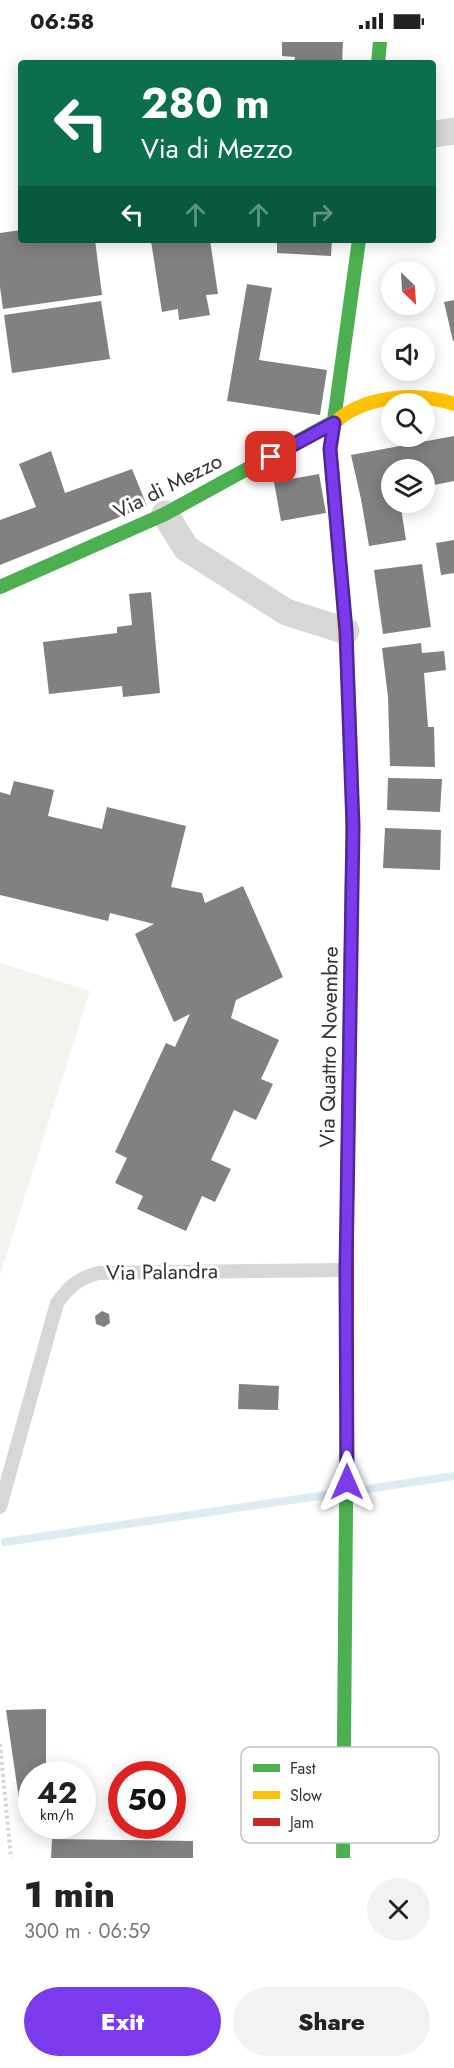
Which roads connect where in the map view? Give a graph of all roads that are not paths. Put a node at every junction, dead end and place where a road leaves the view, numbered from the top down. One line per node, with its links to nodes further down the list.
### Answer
1 (380, 42): 2 (main road)
2 (378, 60)
3 (454, 131): 4 (street)
4 (436, 134)
5 (359, 243): 7 (main road, Via Quattro Novembre)
6 (454, 404): 7 (main road, Via di Mezzo)
7 (334, 423): 8 (main road, Via di Mezzo); 10 (main road, Via Quattro Novembre)
8 (165, 514): 9 (main road, Via di Mezzo); 10 (street)
9 (0, 587)
10 (346, 631): 11 (main road, Via Quattro Novembre)
11 (346, 1270): 12 (lane, Via Palandra); 13 (main road, Via Quattro Novembre)
12 (0, 1507)
13 (344, 1747)
14 (343, 1843): 15 (main road, Via Quattro Novembre)
15 (343, 1858)

